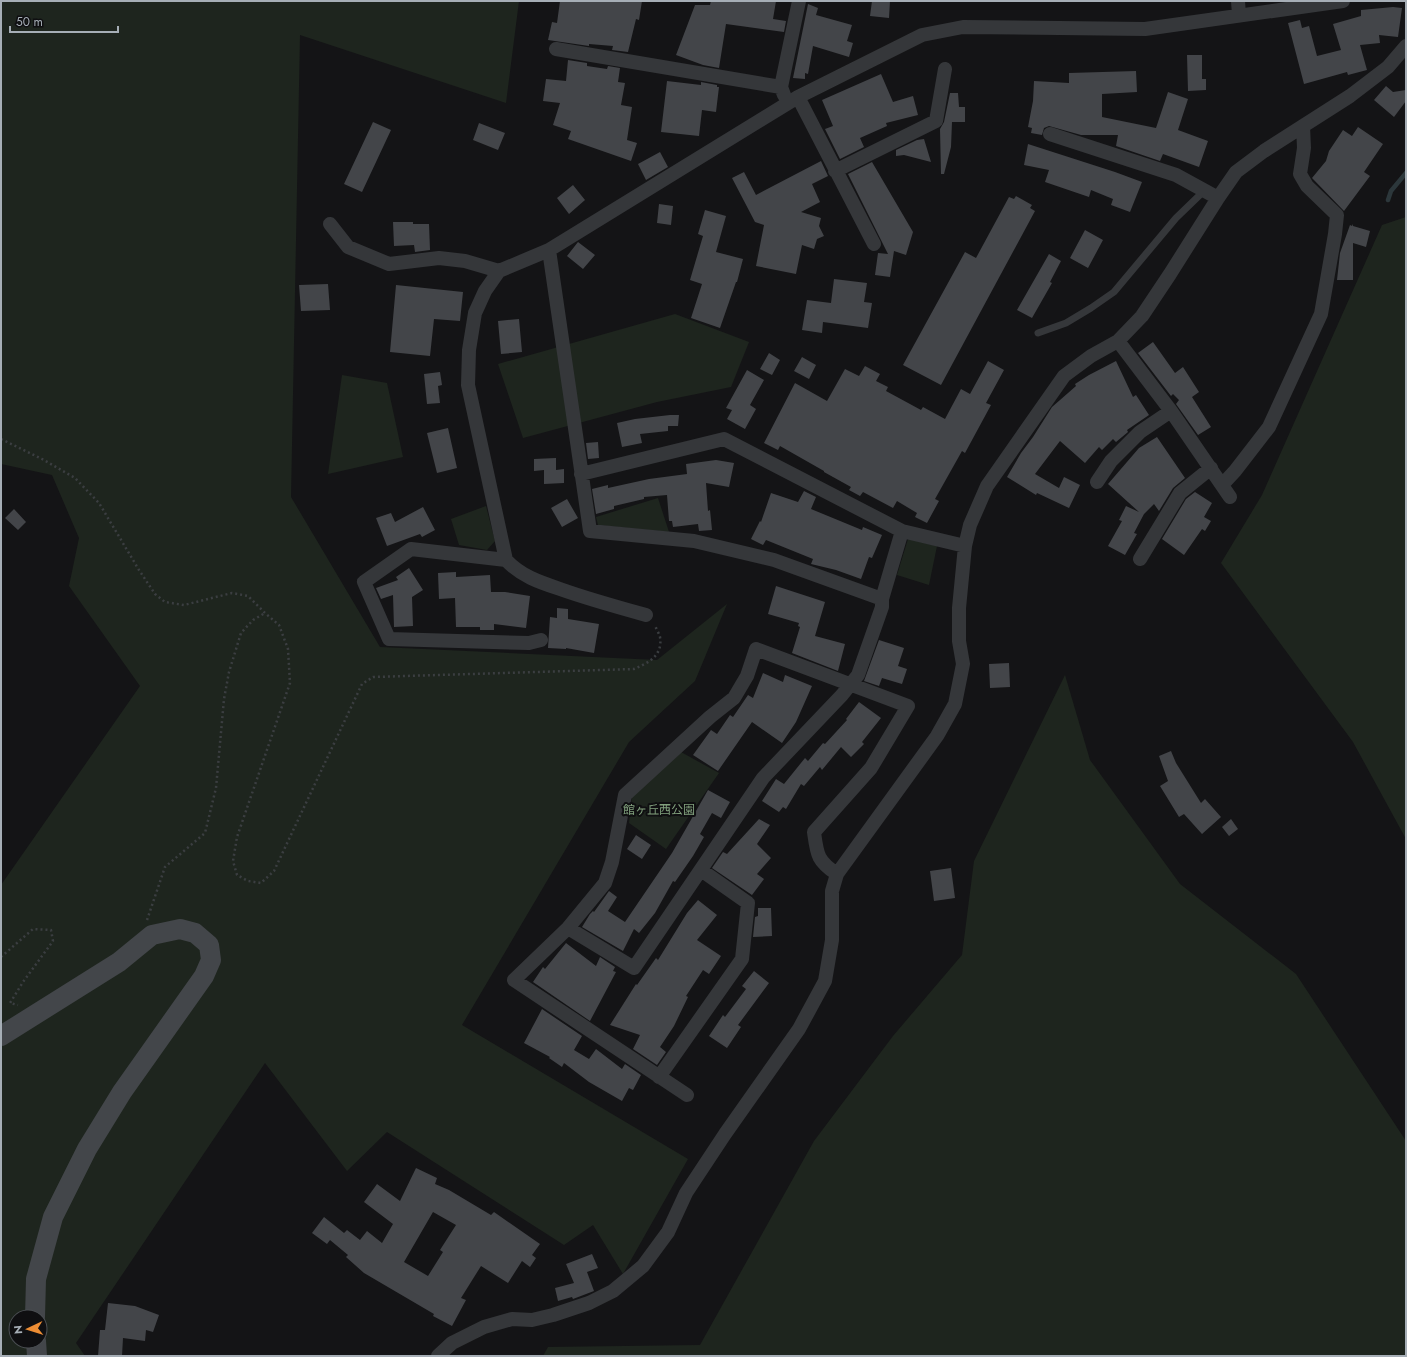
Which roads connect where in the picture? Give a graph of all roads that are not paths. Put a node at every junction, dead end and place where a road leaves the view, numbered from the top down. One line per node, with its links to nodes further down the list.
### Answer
1 (799, 1): 8 (street)
2 (1238, 1): 4 (street)
3 (1343, 1): 4 (street)
4 (1240, 15): 9 (street)
5 (1406, 46): 10 (street)
6 (556, 48): 8 (street)
7 (945, 69): 12 (street)
8 (781, 87): 9 (street)
9 (792, 101): 12 (street); 17 (street)
10 (1303, 126): 14 (street); 25 (street)
11 (1050, 134): 13 (street)
12 (835, 171): 16 (street)
13 (1205, 190): 14 (street); 19 (lane)
14 (1218, 198): 20 (street)
15 (330, 224): 18 (street)
16 (874, 244)
17 (549, 250): 18 (street); 23 (street)
18 (499, 271): 30 (street)
19 (1038, 333)
20 (1118, 341): 21 (street); 28 (street)
21 (1171, 411): 22 (street); 24 (street)
22 (1211, 468): 25 (street); 29 (street)
23 (582, 474): 27 (street); 31 (street)
24 (1096, 482)
25 (1222, 485): 26 (street)
26 (1230, 497)
27 (902, 532): 28 (street); 31 (street)
28 (965, 546): 36 (street)
29 (1140, 559)
30 (506, 560): 32 (street); 33 (street)
31 (882, 599): 34 (street)
32 (646, 615)
33 (542, 640)
34 (851, 684): 35 (street); 36 (street); 37 (street)
35 (701, 870): 37 (street); 39 (street)
36 (837, 874): 42 (street)
37 (568, 928): 39 (street)
38 (1, 1036): 41 (street)
39 (659, 1077): 40 (street)
40 (687, 1095)
41 (35, 1309)
42 (438, 1356)

